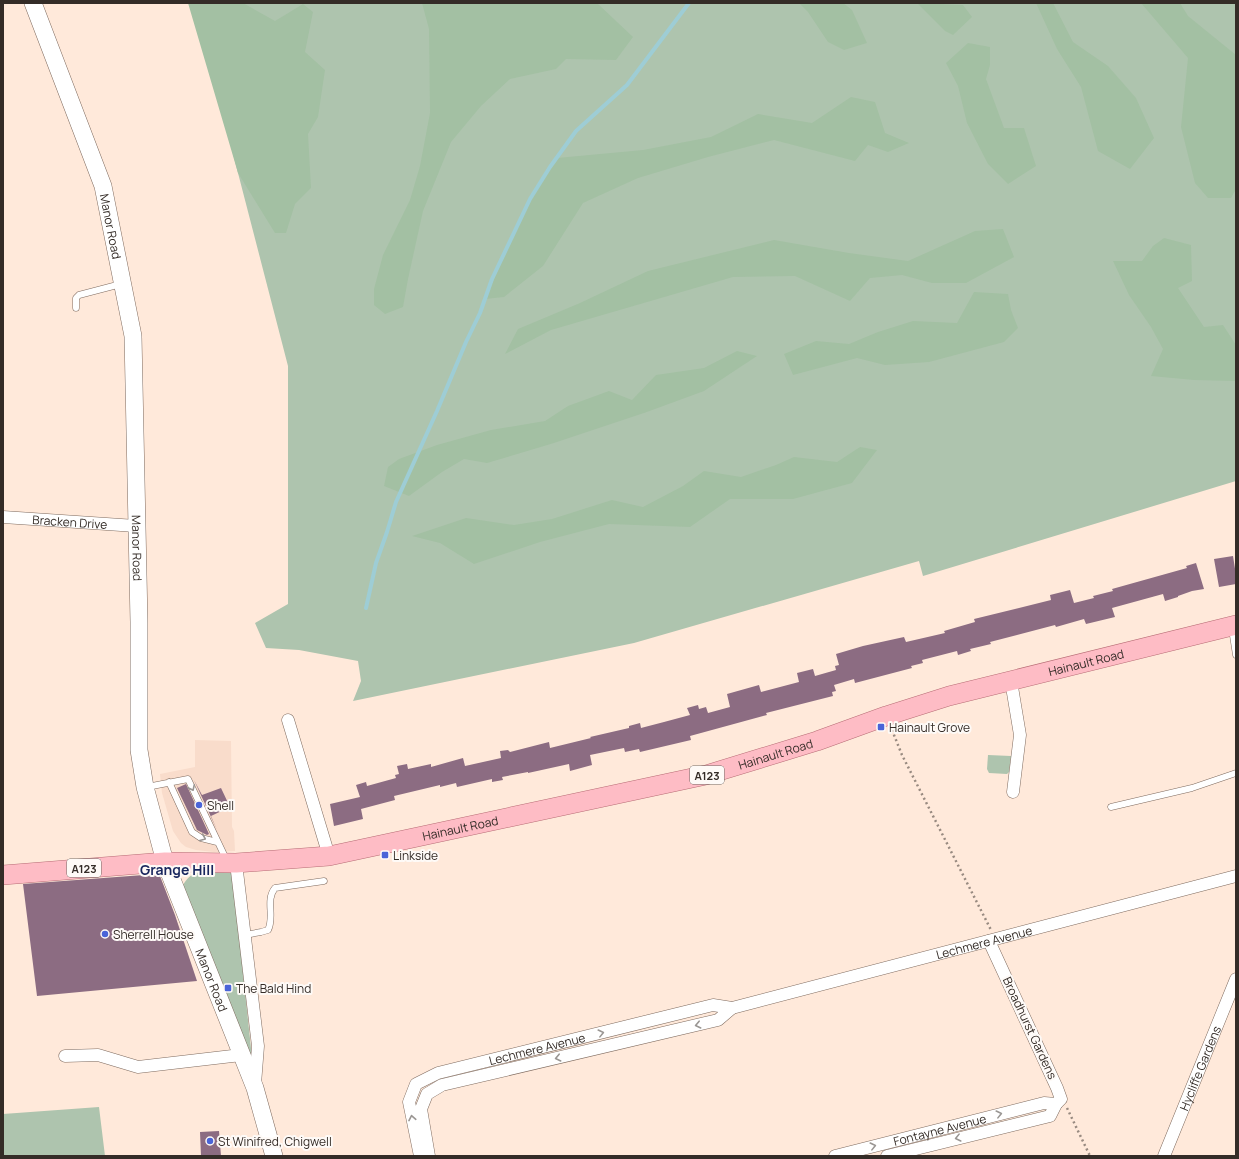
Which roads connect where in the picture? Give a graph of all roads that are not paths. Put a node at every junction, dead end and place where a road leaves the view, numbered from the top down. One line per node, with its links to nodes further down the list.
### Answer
1 (32, 3): 2 (main road, Manor Road)
2 (123, 284): 3 (lane); 5 (main road, Manor Road)
3 (76, 308)
4 (3, 518): 5 (street, Bracken Drive)
5 (136, 526): 12 (main road, Manor Road)
6 (1234, 625): 7 (lane); 8 (main road, Hainault Road / A123)
7 (1236, 655)
8 (1011, 681): 13 (street); 16 (main road, Hainault Road / A123)
9 (288, 720): 16 (street)
10 (1236, 773): 14 (lane)
11 (169, 782): 12 (lane); 15 (lane, one-way to 15); 15 (lane, one-way to 15)
12 (145, 787): 17 (main road, Manor Road)
13 (1013, 792)
14 (1111, 807)
15 (217, 842): 18 (lane)
16 (329, 856): 18 (main road, Hainault Road / A123)
17 (165, 862): 18 (main road, Hainault Road / A123); 19 (main road, A123); 28 (main road, Manor Road)
18 (232, 863): 22 (street, Manor Road)
19 (3, 875)
20 (1236, 876): 23 (street, Lechmere Avenue)
21 (324, 881): 22 (lane)
22 (245, 935): 32 (street, Manor Road)
23 (993, 940): 25 (street, Lechmere Avenue); 33 (street, Broadhurst Gardens)
24 (1236, 979): 39 (street, Hycliffe Gardens)
25 (732, 1008): 26 (street, Lechmere Avenue, one-way to 25); 27 (street, Lechmere Avenue, one-way to 27)
26 (584, 1037): 27 (street); 30 (street, Lechmere Avenue)
27 (588, 1051): 31 (street, Lechmere Avenue, one-way to 31)
28 (241, 1055): 29 (street); 32 (main road, Manor Road)
29 (65, 1056)
30 (456, 1068): 31 (street); 35 (street, Lechmere Avenue, one-way to 30)
31 (459, 1081): 36 (street, Lechmere Avenue)
32 (255, 1088): 34 (main road, Manor Road)
33 (1054, 1102): 37 (street, Fontayne Avenue, one-way to 33); 38 (street, Fontayne Avenue, one-way to 38)
34 (274, 1156)
35 (420, 1156)
36 (430, 1156)
37 (836, 1156)
38 (887, 1156)
39 (1164, 1156)

